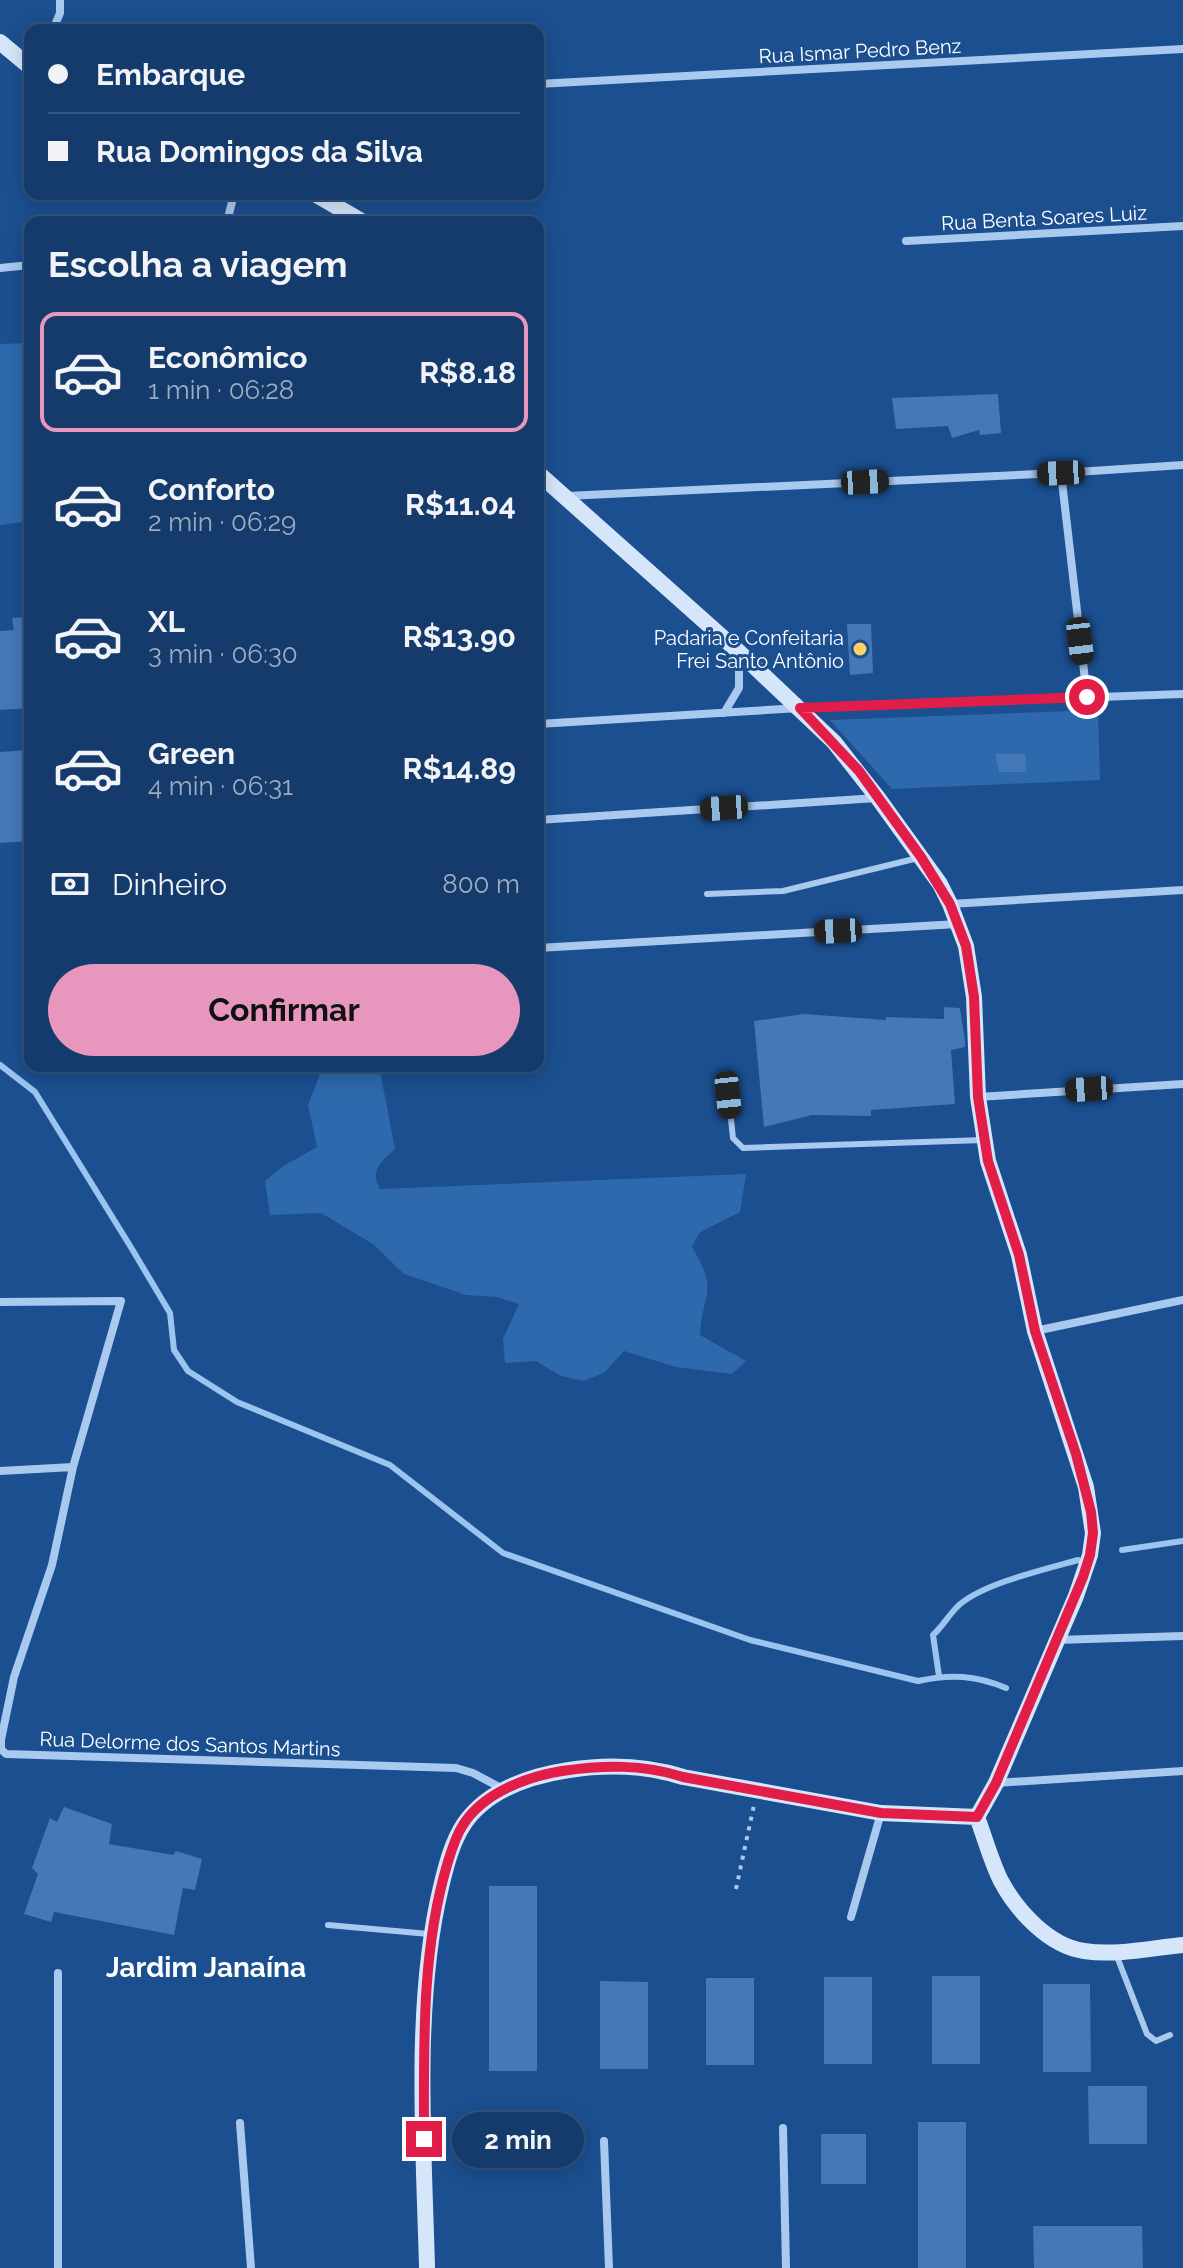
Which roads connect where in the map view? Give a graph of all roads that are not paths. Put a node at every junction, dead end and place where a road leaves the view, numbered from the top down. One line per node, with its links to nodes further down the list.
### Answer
1 (60, 0): 2 (street)
2 (55, 24)
3 (0, 42): 5 (street)
4 (1183, 49): 6 (street, Rua Ismar Pedro Benz)
5 (24, 61)
6 (544, 84)
7 (325, 200): 8 (street)
8 (353, 216)
9 (1183, 226): 10 (street, Rua Benta Soares Luiz)
10 (906, 241)
11 (24, 266): 12 (street)
12 (0, 268)
13 (1183, 465): 14 (street)
14 (1061, 473): 16 (street); 19 (street)
15 (544, 478): 16 (street)
16 (565, 496): 17 (street)
17 (739, 652): 20 (street); 21 (street)
18 (1183, 694): 19 (street)
19 (1087, 697): 20 (street)
20 (800, 708): 21 (street); 23 (street)
21 (724, 713): 22 (street)
22 (544, 724)
23 (878, 798): 24 (street); 25 (street)
24 (544, 820)
25 (921, 857): 27 (lane); 28 (street)
26 (1183, 890): 28 (street)
27 (707, 894)
28 (950, 904): 29 (street)
29 (959, 924): 30 (street); 33 (street)
30 (544, 948)
31 (726, 1074): 34 (lane)
32 (1183, 1084): 33 (street)
33 (978, 1097): 34 (street)
34 (984, 1140): 37 (street)
35 (1183, 1300): 37 (street)
36 (0, 1302): 38 (street, Rua Delorme dos Santos Martins)
37 (1035, 1331): 41 (street)
38 (73, 1467): 39 (street); 44 (street, Rua Delorme dos Santos Martins)
39 (0, 1471)
40 (1183, 1636): 41 (street)
41 (1056, 1640): 43 (street)
42 (1183, 1771): 43 (street)
43 (996, 1783): 46 (street)
44 (504, 1790): 45 (street); 49 (street)
45 (881, 1813): 46 (street); 47 (street)
46 (977, 1817): 51 (street)
47 (851, 1917)
48 (328, 1925): 49 (lane)
49 (432, 1935): 59 (street)
50 (1183, 1945): 51 (street)
51 (1115, 1952): 53 (lane)
52 (58, 1973): 57 (street)
53 (1170, 2035)
54 (240, 2123): 58 (street)
55 (783, 2128): 61 (street)
56 (604, 2141): 60 (street)
57 (58, 2268)
58 (251, 2268)
59 (427, 2268)
60 (609, 2268)
61 (786, 2268)

